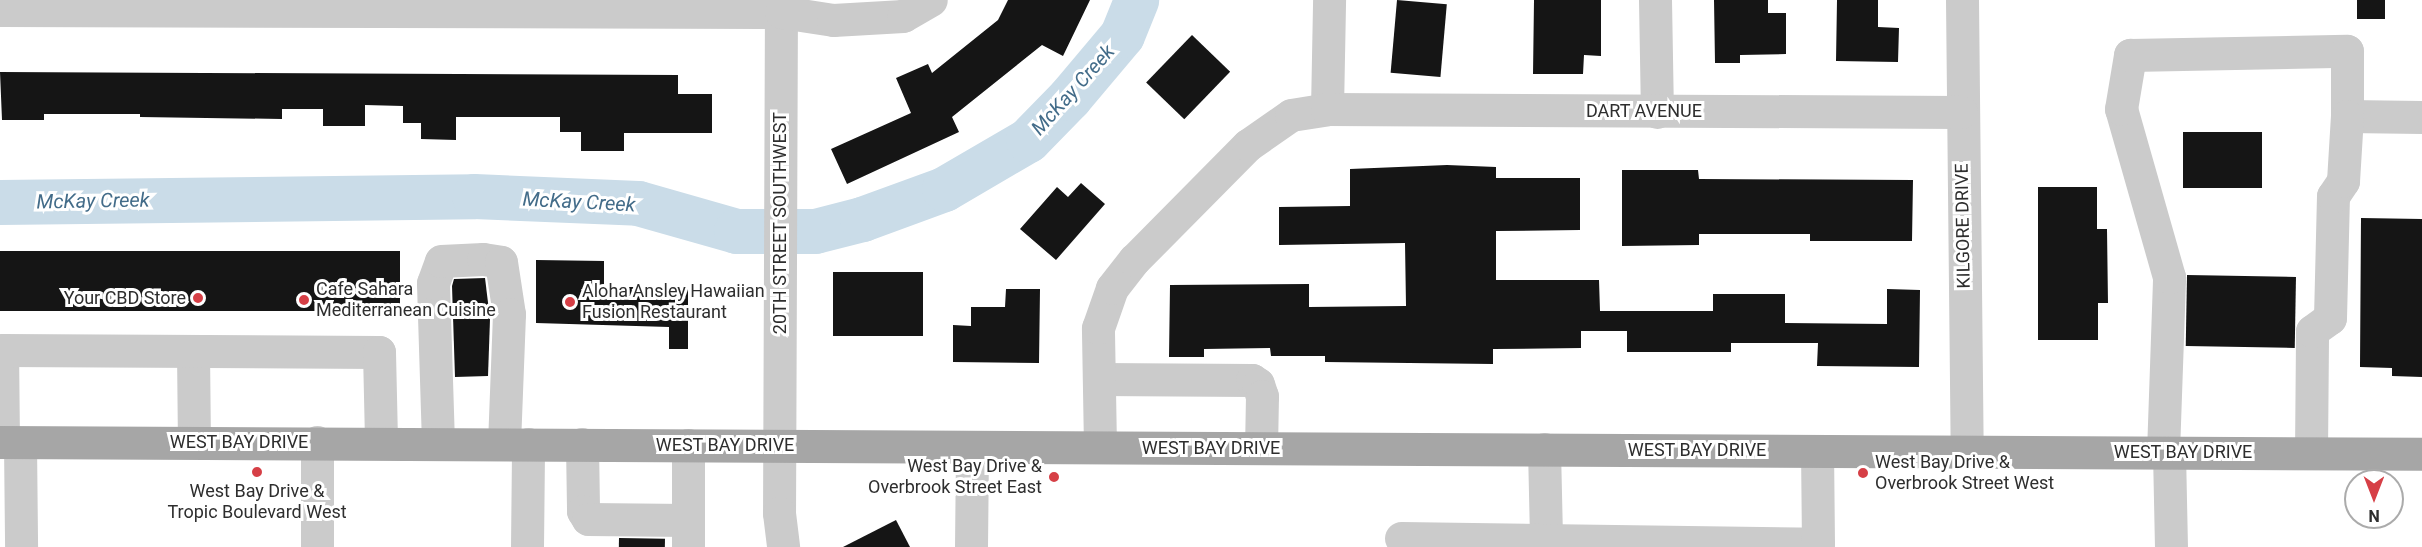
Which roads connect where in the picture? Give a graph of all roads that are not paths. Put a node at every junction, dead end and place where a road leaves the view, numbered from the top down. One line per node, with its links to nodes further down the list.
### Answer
1 (930, 0): 6 (street)
2 (1329, 0): 8 (street)
3 (1655, 0): 9 (street)
4 (1962, 0): 10 (street, KILGORE DRIVE)
5 (475, 6): 6 (street); 7 (street)
6 (781, 6): 23 (street, 20TH STREET SOUTHWEST)
7 (0, 10)
8 (1327, 109): 9 (street, DART AVENUE); 14 (street, DART AVENUE)
9 (1657, 112): 10 (street, DART AVENUE)
10 (1961, 112): 29 (street, KILGORE DRIVE)
11 (2347, 116): 12 (street); 30 (street); 31 (street)
12 (2422, 117)
13 (193, 351): 15 (street); 16 (street); 18 (street)
14 (1099, 379): 25 (street, DART AVENUE); 26 (street)
15 (8, 442): 16 (main road, WEST BAY DRIVE); 33 (street)
16 (194, 442): 17 (main road, WEST BAY DRIVE)
17 (317, 442): 18 (main road, WEST BAY DRIVE); 37 (street)
18 (381, 443): 19 (main road, WEST BAY DRIVE)
19 (438, 443): 20 (main road, WEST BAY DRIVE); 20 (street)
20 (516, 444): 21 (main road, WEST BAY DRIVE); 38 (street)
21 (582, 444): 22 (main road, WEST BAY DRIVE); 34 (street)
22 (688, 445): 23 (main road, WEST BAY DRIVE); 34 (street)
23 (779, 446): 24 (main road, WEST BAY DRIVE); 39 (street, 20TH STREET SOUTHWEST)
24 (972, 447): 25 (main road, WEST BAY DRIVE); 40 (street)
25 (1100, 447): 26 (main road, WEST BAY DRIVE)
26 (1261, 448): 27 (main road, WEST BAY DRIVE)
27 (1544, 449): 28 (main road, WEST BAY DRIVE); 36 (street)
28 (1817, 451): 29 (main road, WEST BAY DRIVE); 36 (street)
29 (1967, 452): 30 (main road, WEST BAY DRIVE)
30 (2166, 452): 31 (main road, WEST BAY DRIVE); 41 (street)
31 (2311, 453): 32 (main road, WEST BAY DRIVE)
32 (2422, 454)
33 (14, 534)
34 (687, 534)
35 (1401, 538): 36 (street)
36 (1546, 540)
37 (317, 547)
38 (527, 547)
39 (783, 547)
40 (971, 547)
41 (2171, 547)

